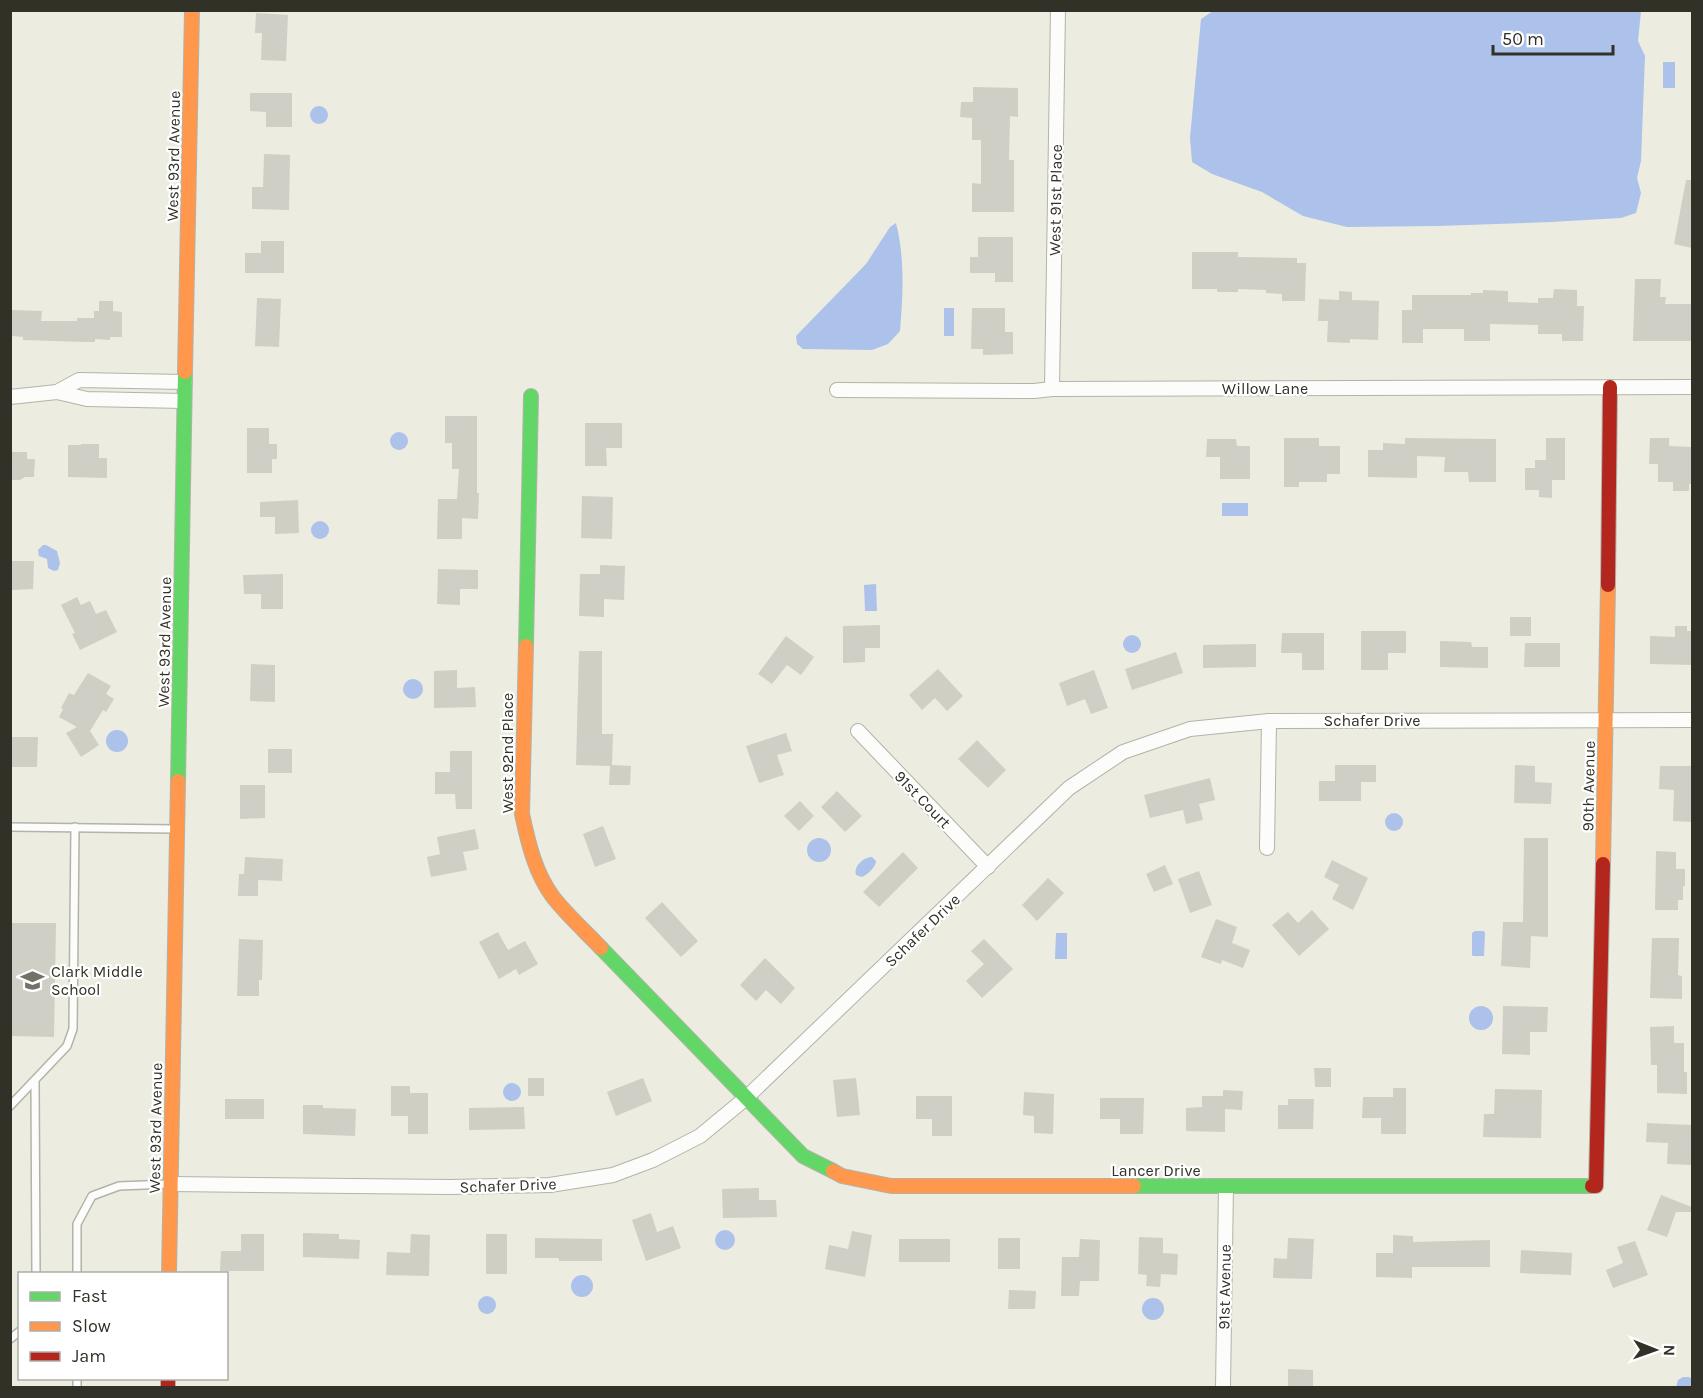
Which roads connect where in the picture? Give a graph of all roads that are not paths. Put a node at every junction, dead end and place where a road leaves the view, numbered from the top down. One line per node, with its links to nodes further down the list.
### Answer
1 (192, 10): 3 (street, West 93rd Avenue)
2 (1058, 10): 6 (street, West 91st Place)
3 (185, 382): 8 (street); 11 (street, West 93rd Avenue)
4 (1610, 387): 5 (street, Willow Lane); 6 (street, Willow Lane); 12 (street, 90th Avenue)
5 (1692, 387)
6 (1052, 389): 7 (street, Willow Lane)
7 (837, 390)
8 (57, 392): 10 (street); 11 (street)
9 (531, 396): 22 (street, West 92nd Place)
10 (10, 397)
11 (184, 401): 18 (street, West 93rd Avenue)
12 (1606, 719): 13 (street, Schafer Drive); 14 (street, Schafer Drive); 26 (street, 90th Avenue)
13 (1269, 720): 19 (street); 20 (street, Schafer Drive)
14 (1692, 720)
15 (858, 731): 20 (street, 91st Court)
16 (10, 827): 17 (lane)
17 (75, 827): 18 (lane); 21 (lane)
18 (178, 829): 24 (street, West 93rd Avenue)
19 (1267, 848)
20 (988, 867): 22 (street, Schafer Drive)
21 (35, 1081): 23 (lane); 27 (lane)
22 (746, 1098): 24 (street, Schafer Drive); 25 (street, Lancer Drive)
23 (10, 1106)
24 (170, 1184): 28 (lane); 29 (street, West 93rd Avenue)
25 (1226, 1186): 26 (street, Lancer Drive); 30 (street, 91st Avenue)
26 (1596, 1186)
27 (36, 1272)
28 (77, 1272)
29 (169, 1272)
30 (1222, 1388)

